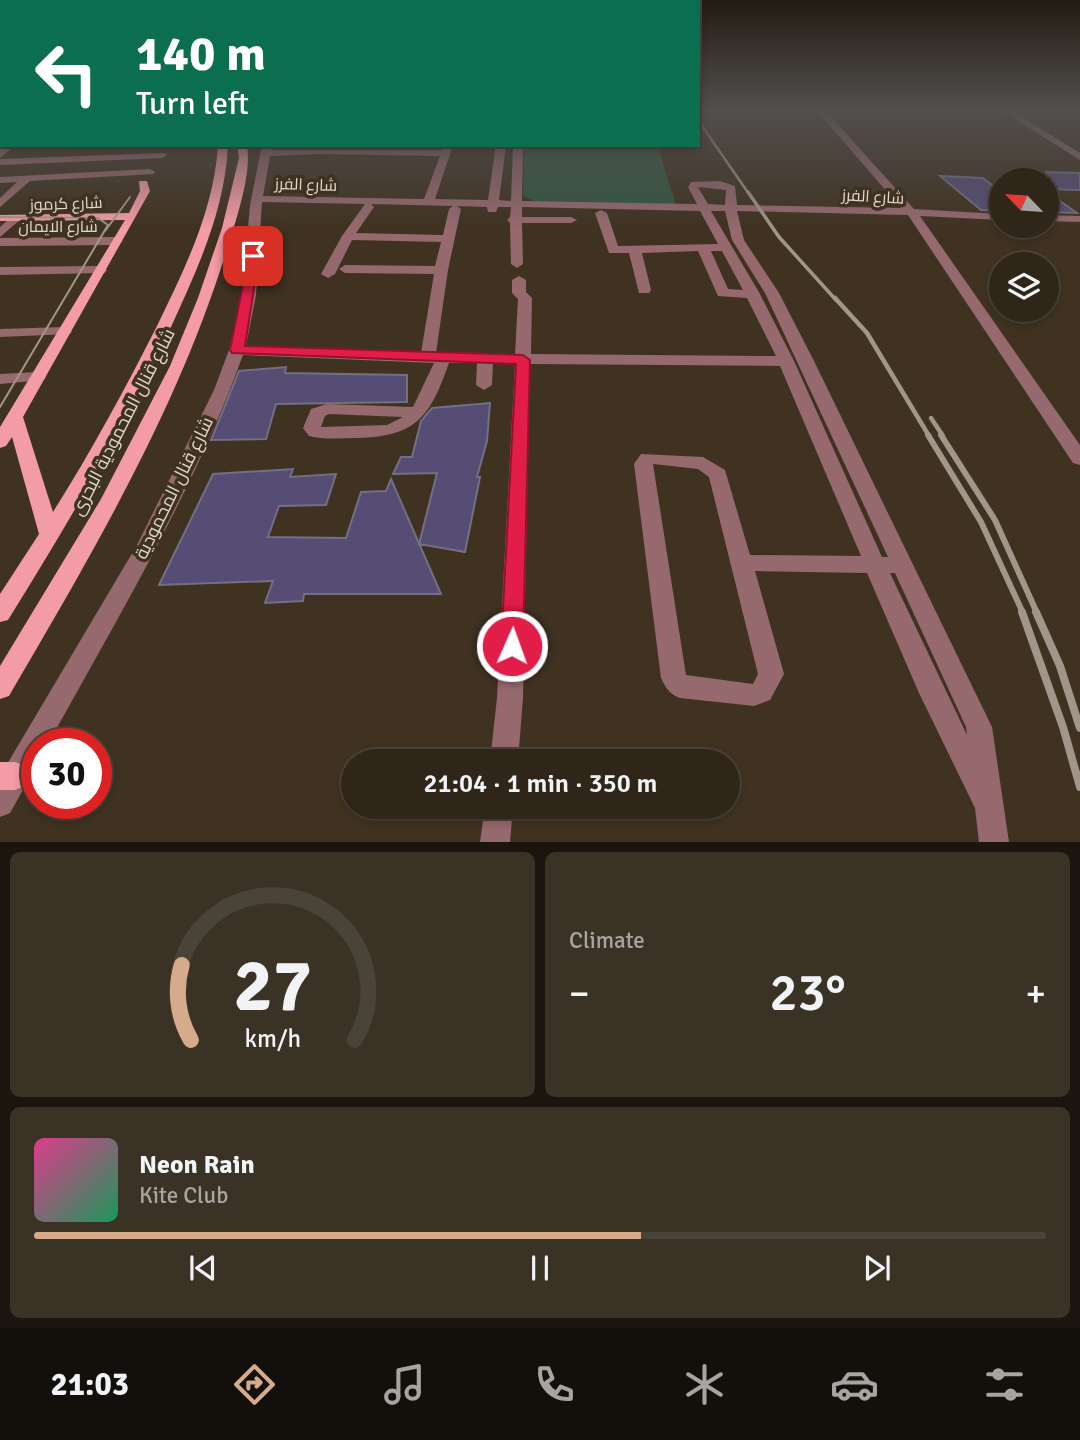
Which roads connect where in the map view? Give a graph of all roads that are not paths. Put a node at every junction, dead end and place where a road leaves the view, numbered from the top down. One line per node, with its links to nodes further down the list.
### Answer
1 (161, 150): 13 (street)
2 (165, 150): 15 (street)
3 (212, 150): 14 (main road)
4 (223, 150): 14 (main road, شارع قنال المحمودية البحرى)
5 (254, 150): 18 (street, شارع قنال المحمودية)
6 (254, 150): 75 (main road, شارع قنال المحمودية البحرى)
7 (296, 150): 8 (street)
8 (364, 150)
9 (447, 150): 20 (street)
10 (500, 150): 22 (street)
11 (518, 150): 24 (street)
12 (856, 150): 26 (street)
13 (0, 162)
14 (223, 165): 69 (main road, شارع قنال المحمودية البحرى)
15 (146, 177): 16 (street); 27 (main road)
16 (27, 179): 17 (street); 19 (street)
17 (0, 180)
18 (256, 202): 21 (street, شارع الفرز); 57 (street, شارع قنال المحمودية)
19 (0, 204)
20 (428, 204): 21 (street, شارع الفرز); 22 (street, شارع الفرز)
21 (362, 206): 23 (street, شارع الفرز); 36 (street)
22 (493, 208): 23 (street, شارع الفرز); 24 (street, شارع الفرز)
23 (455, 209): 37 (street)
24 (516, 212): 25 (street, شارع الفرز); 33 (street); 34 (street, شارع الفرز); 44 (street)
25 (601, 213): 34 (street, شارع الفرز); 43 (street)
26 (913, 214): 28 (street, شارع الفرز); 34 (street, شارع الفرز); 68 (street)
27 (133, 216): 31 (main road, شارع كرموز); 38 (main road)
28 (989, 217)
29 (0, 218): 31 (main road, شارع كرموز)
30 (1059, 218): 32 (street)
31 (15, 219): 35 (street)
32 (1080, 219)
33 (571, 220)
34 (724, 226): 42 (street); 54 (street); 71 (street)
35 (0, 233)
36 (348, 236): 37 (street); 51 (street)
37 (449, 239): 48 (street)
38 (117, 241): 41 (street, شارع الايمان); 47 (main road)
39 (0, 242): 40 (street, شارع الايمان)
40 (24, 242): 41 (street, شارع الايمان); 45 (street)
41 (51, 242): 50 (street)
42 (702, 248): 43 (street); 54 (street)
43 (635, 250): 53 (street)
44 (517, 264)
45 (0, 265)
46 (345, 269): 48 (street)
47 (100, 270): 50 (street); 55 (main road)
48 (441, 270): 58 (street)
49 (0, 271): 50 (street)
50 (24, 271)
51 (328, 274)
52 (519, 280): 60 (street)
53 (645, 290)
54 (753, 294): 61 (street)
55 (65, 331): 56 (street); 62 (main road)
56 (0, 333)
57 (237, 350): 58 (street); 77 (street, شارع قنال المحمودية)
58 (436, 358): 59 (street); 65 (street)
59 (485, 359): 60 (street); 64 (street)
60 (523, 360): 61 (street); 76 (street)
61 (785, 361): 72 (street)
62 (38, 377): 63 (street); 66 (main road)
63 (0, 379)
64 (484, 385)
65 (419, 412): 65 (street)
66 (15, 418): 67 (main road); 69 (main road)
67 (0, 442)
68 (1080, 459)
69 (50, 535): 73 (main road, شارع قنال المحمودية البحرى)
70 (740, 563): 70 (street); 72 (street)
71 (904, 565): 72 (street); 78 (street)
72 (876, 566): 78 (street)
73 (8, 593): 74 (main road, شارع قنال المحمودية البحرى)
74 (0, 613)
75 (0, 688)
76 (505, 749)
77 (8, 776): 79 (street, شارع قنال المحمودية)
78 (987, 801): 82 (street)
79 (0, 803)
80 (498, 819): 81 (street)
81 (495, 842)
82 (994, 842)

